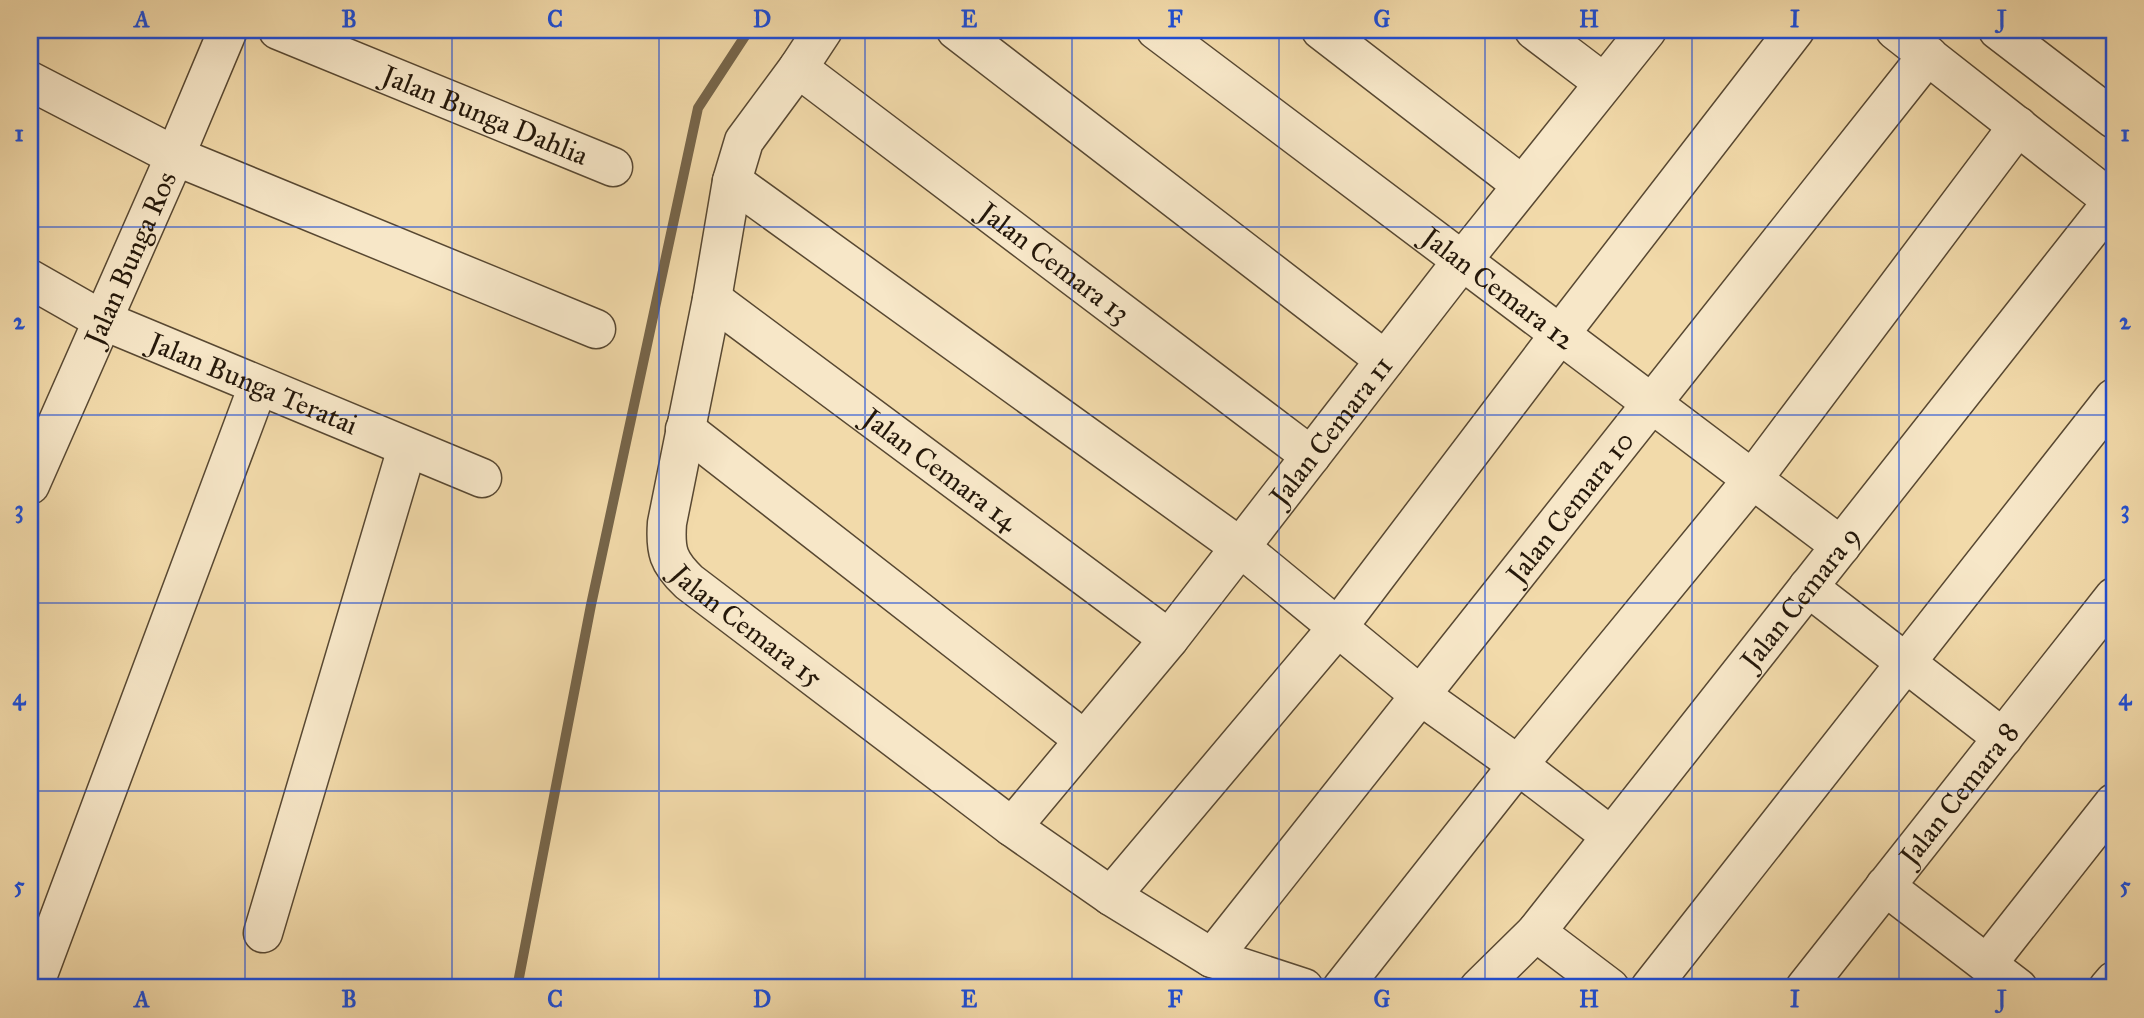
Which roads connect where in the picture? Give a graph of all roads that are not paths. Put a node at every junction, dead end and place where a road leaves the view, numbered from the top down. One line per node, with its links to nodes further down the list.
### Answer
1 (228, 30): 18 (street, Jalan Bunga Ros)
2 (278, 30): 19 (street, Jalan Bunga Dahlia)
3 (823, 30): 13 (street, Jalan Cemara 15)
4 (956, 30): 29 (street)
5 (1321, 30): 21 (street)
6 (1534, 30): 15 (street)
7 (1647, 30): 15 (street, Jalan Cemara 11)
8 (1795, 30): 28 (street)
9 (1895, 30): 12 (street)
10 (1998, 30): 16 (street)
11 (1179, 37): 23 (street, Jalan Cemara 12)
12 (1928, 55): 17 (street); 32 (street, Jalan Cemara 10)
13 (798, 68): 20 (street, Jalan Cemara 15); 35 (street, Jalan Cemara 13)
14 (30, 81): 18 (street)
15 (1604, 83): 21 (street, Jalan Cemara 11)
16 (2114, 119)
17 (2018, 126): 22 (street); 37 (street)
18 (175, 156): 26 (street, Jalan Bunga Ros); 27 (street)
19 (613, 167)
20 (732, 181): 25 (street, Jalan Cemara 15); 40 (street)
21 (1522, 186): 23 (street, Jalan Cemara 11)
22 (2114, 201): 39 (street, Jalan Cemara 9)
23 (1462, 261): 28 (street, Jalan Cemara 12); 29 (street, Jalan Cemara 11)
24 (30, 279): 26 (street, Jalan Bunga Teratai)
25 (712, 299): 33 (street, Jalan Cemara 15); 44 (street, Jalan Cemara 14)
26 (102, 320): 30 (street, Jalan Bunga Teratai); 38 (street, Jalan Bunga Ros)
27 (596, 329)
28 (1560, 334): 32 (street, Jalan Cemara 12); 43 (street)
29 (1385, 360): 35 (street, Jalan Cemara 11)
30 (258, 386): 34 (street, Jalan Bunga Teratai); 61 (street)
31 (2114, 398): 45 (street)
32 (1651, 403): 37 (street, Jalan Cemara 12); 46 (street, Jalan Cemara 10)
33 (685, 429): 48 (street); 51 (street, Jalan Cemara 15)
34 (407, 448): 36 (street, Jalan Bunga Teratai); 56 (street)
35 (1311, 456): 40 (street, Jalan Cemara 11)
36 (482, 478)
37 (1752, 480): 39 (street, Jalan Cemara 12); 49 (street)
38 (30, 485)
39 (1841, 546): 41 (street, Jalan Cemara 9)
40 (1240, 547): 43 (street); 44 (street, Jalan Cemara 11)
41 (1808, 587): 45 (street); 52 (street, Jalan Cemara 9)
42 (2114, 597): 47 (street, Jalan Cemara 8)
43 (1337, 628): 46 (street); 54 (street)
44 (1169, 639): 48 (street, Jalan Cemara 11)
45 (1906, 664): 47 (street); 66 (street)
46 (1420, 695): 49 (street); 57 (street, Jalan Cemara 10)
47 (2003, 738): 53 (street, Jalan Cemara 8)
48 (1083, 739): 51 (street, Jalan Cemara 11)
49 (1518, 765): 52 (street); 63 (street)
50 (2114, 803): 58 (street)
51 (1012, 827): 54 (street, Jalan Cemara 15)
52 (1611, 836): 55 (street, Jalan Cemara 9)
53 (1885, 886): 58 (street); 60 (street, Jalan Cemara 8)
54 (1111, 896): 57 (street, Jalan Cemara 15)
55 (1536, 932): 64 (street, Jalan Cemara 9); 65 (street)
56 (264, 933)
57 (1212, 958): 62 (street, Jalan Cemara 15)
58 (1987, 964): 67 (street)
59 (2114, 981): 68 (street)
60 (1808, 987)
61 (33, 988)
62 (1304, 988)
63 (1342, 988)
64 (1479, 988)
65 (1610, 988)
66 (1650, 988)
67 (2018, 988)
68 (2108, 988)

